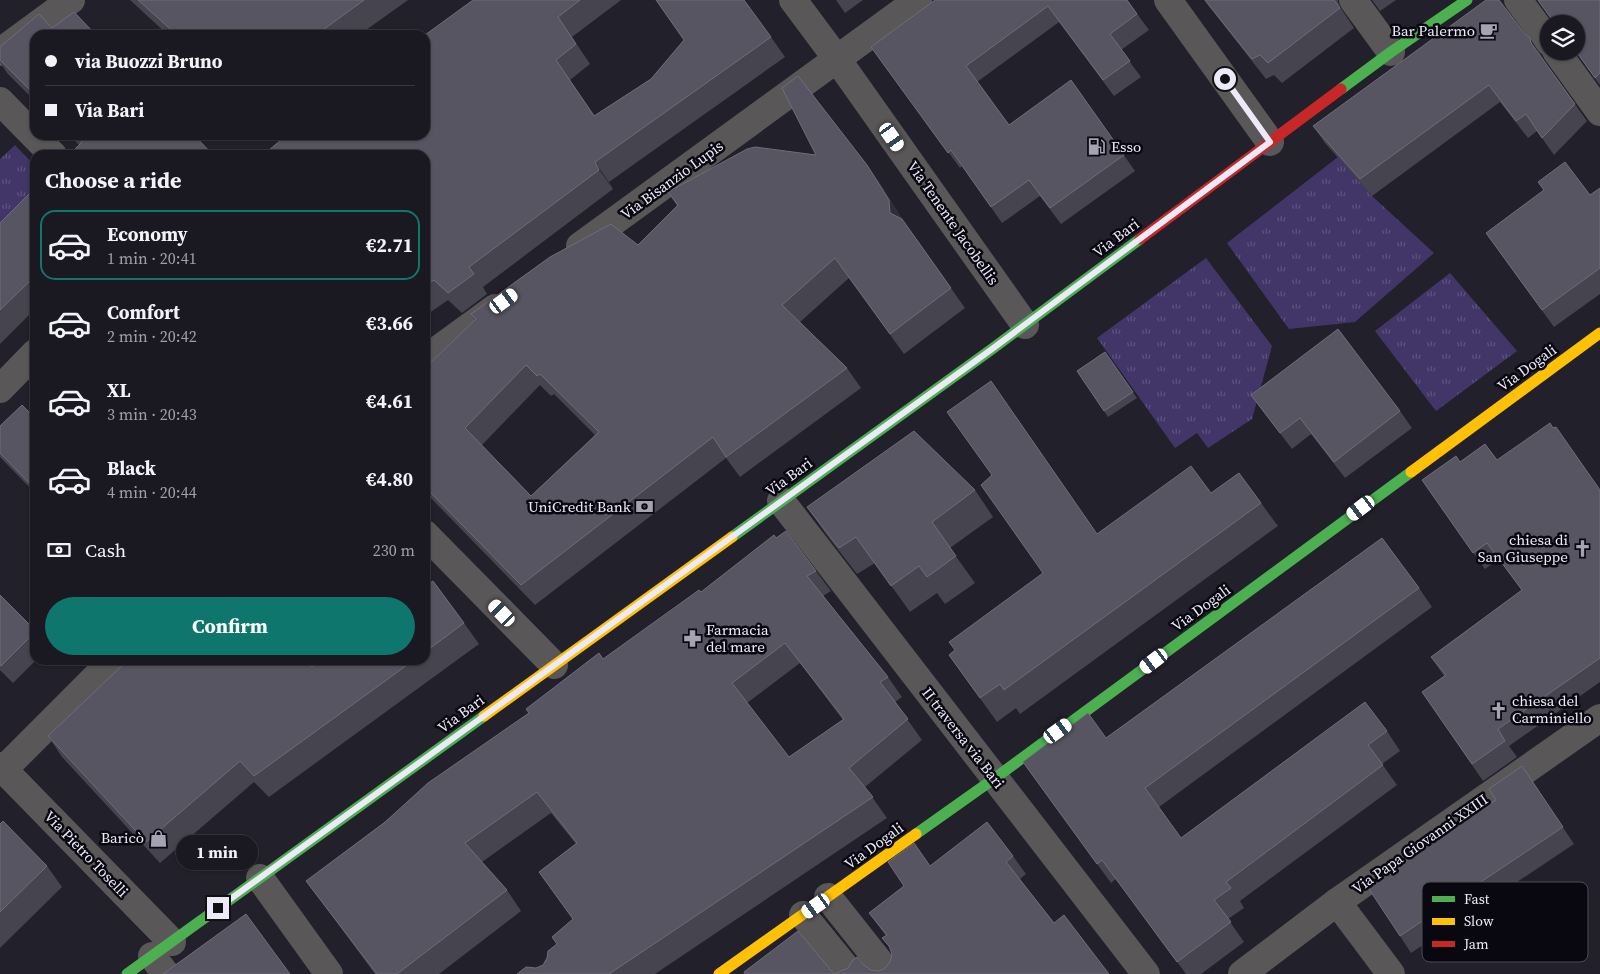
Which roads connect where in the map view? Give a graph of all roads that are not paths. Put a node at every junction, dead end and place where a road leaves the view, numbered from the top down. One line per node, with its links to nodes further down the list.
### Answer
1 (71, 0): 8 (street)
2 (793, 0): 13 (street, Via Tenente Jacobellis)
3 (918, 0): 13 (street, Via Bisanzio Lupis)
4 (1168, 0): 19 (street)
5 (1353, 0): 12 (street)
6 (1467, 0): 12 (main road, Via Bari)
7 (1518, 0): 10 (street)
8 (30, 30)
9 (30, 30): 11 (street)
10 (1540, 30)
11 (0, 52)
12 (1391, 52): 19 (main road, Via Bari)
13 (837, 59): 21 (street, Via Bisanzio Lupis); 23 (street, Via Tenente Jacobellis)
14 (1562, 60): 15 (street)
15 (1600, 112)
16 (5, 115): 17 (street)
17 (30, 136)
18 (35, 140): 20 (street)
19 (1270, 142): 23 (main road, Via Bari)
20 (47, 150)
21 (562, 259)
22 (514, 294): 25 (street)
23 (1025, 325): 28 (main road, Via Bari)
24 (1600, 333): 34 (main road, Via Dogali)
25 (430, 355)
26 (30, 358): 27 (street)
27 (0, 389)
28 (781, 501): 31 (main road, Via Bari); 34 (street, II traversa via Bari)
29 (430, 539): 31 (street)
30 (108, 665): 33 (street)
31 (554, 665): 35 (main road, Via Bari)
32 (1600, 718): 37 (street, Via Papa Giovanni XXIII)
33 (2, 768): 39 (street, Via Pietro Toselli)
34 (995, 778): 36 (main road, Via Dogali); 45 (street, II traversa via Bari)
35 (260, 878): 39 (main road, Via Bari); 41 (street)
36 (828, 897): 38 (main road, Via Dogali); 44 (street)
37 (1338, 902): 46 (street, Via Papa Giovanni XXIII); 47 (street)
38 (803, 915): 42 (main road, Via Dogali); 43 (street)
39 (163, 957): 40 (main road, Via Bari)
40 (127, 974)
41 (329, 974)
42 (719, 974)
43 (851, 974)
44 (889, 974)
45 (1146, 974)
46 (1242, 974)
47 (1391, 974)

